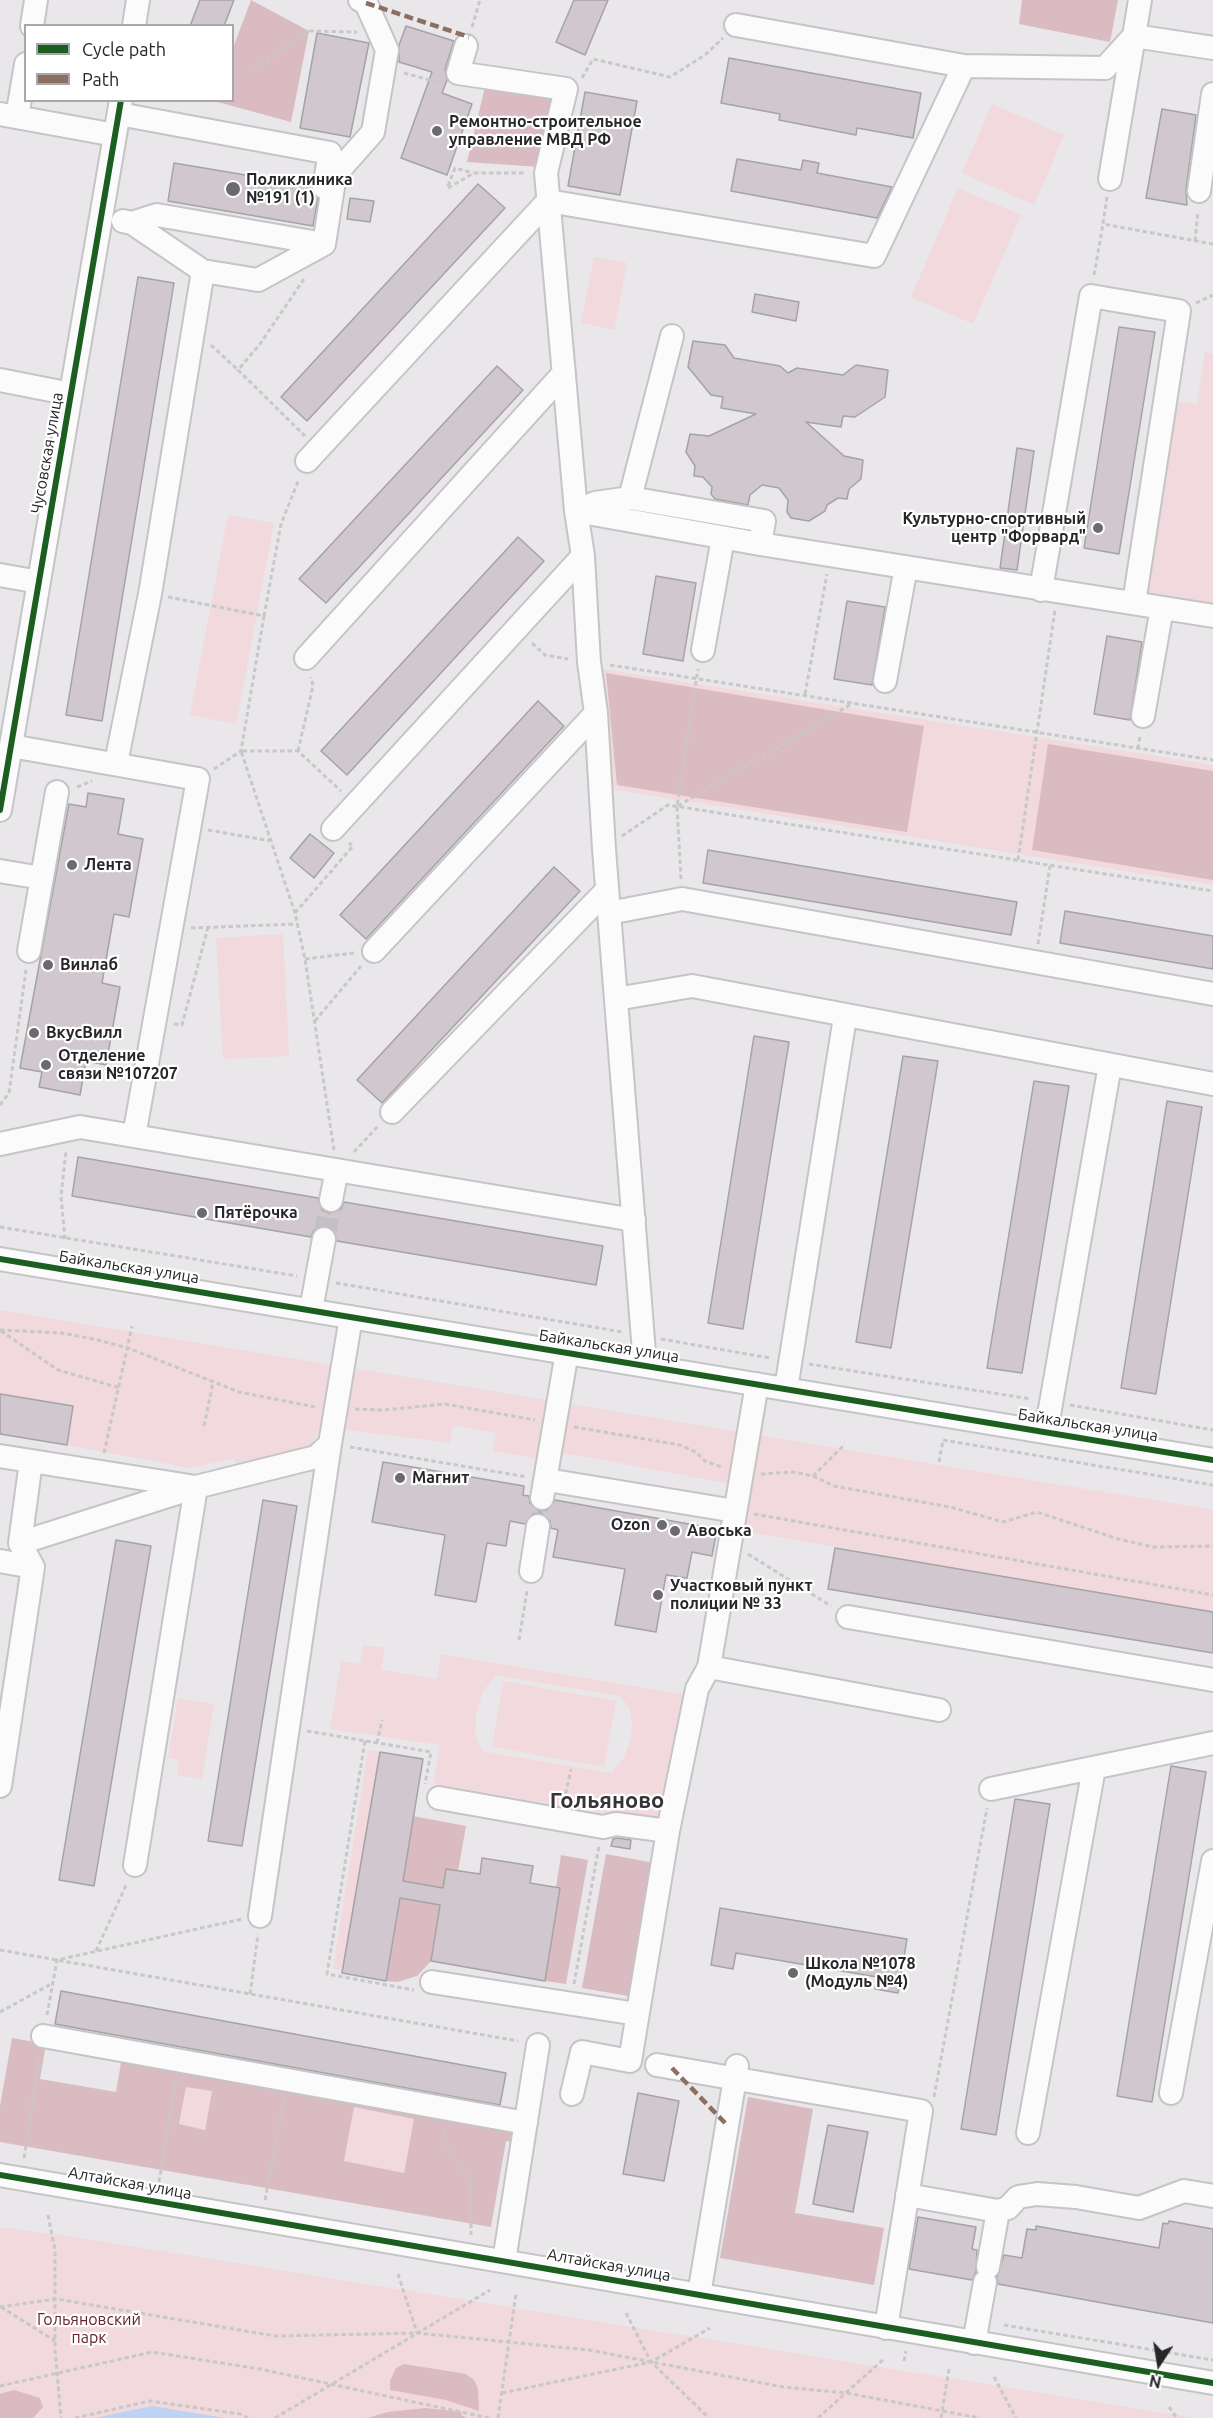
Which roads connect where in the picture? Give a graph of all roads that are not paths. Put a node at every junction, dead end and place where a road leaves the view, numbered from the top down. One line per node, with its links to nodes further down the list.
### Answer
1 (36, 0): 5 (street)
2 (138, 0): 6 (street)
3 (360, 0): 21 (street)
4 (1140, 0): 8 (street)
5 (32, 24)
6 (134, 24)
7 (736, 25): 11 (street)
8 (1134, 36): 10 (street); 11 (street); 16 (street)
9 (466, 46): 18 (street)
10 (1213, 48)
11 (964, 66): 18 (street)
12 (24, 70): 14 (street)
13 (1213, 94): 17 (street)
14 (8, 115): 15 (street)
15 (118, 116): 19 (street, Чусовская улица); 21 (street)
16 (1110, 179)
17 (1199, 191)
18 (548, 201): 24 (street); 27 (street)
19 (101, 217): 20 (street); 26 (street, Чусовская улица)
20 (132, 223): 21 (street); 22 (street)
21 (319, 243): 22 (street)
22 (203, 271): 46 (street)
23 (672, 336): 28 (street)
24 (564, 373): 29 (street); 41 (street)
25 (0, 380): 26 (street)
26 (71, 394): 35 (street, Чусовская улица)
27 (313, 455)
28 (630, 498): 29 (street); 31 (street)
29 (576, 511): 30 (street); 32 (street)
30 (723, 538): 31 (street); 40 (street)
31 (760, 544): 33 (street)
32 (583, 555): 43 (street); 49 (street)
33 (906, 567): 36 (street); 42 (street)
34 (0, 575): 35 (street)
35 (39, 582): 45 (street, Чусовская улица)
36 (1041, 590): 37 (street); 37 (street)
37 (1134, 603): 38 (street)
38 (1162, 608): 39 (street); 44 (street)
39 (1213, 616)
40 (703, 650)
41 (306, 658)
42 (885, 681)
43 (596, 712): 52 (street); 55 (street)
44 (1143, 716)
45 (11, 746): 46 (street); 48 (street, Чусовская улица)
46 (116, 764): 62 (street)
47 (57, 792): 51 (street)
48 (0, 810)
49 (333, 829)
50 (0, 871): 51 (street)
51 (42, 878): 54 (street)
52 (607, 890): 53 (street); 61 (street)
53 (609, 913): 56 (street); 57 (street)
54 (28, 951)
55 (374, 951)
56 (1213, 994)
57 (616, 999): 58 (street); 66 (street)
58 (845, 1017): 59 (street); 74 (street)
59 (1110, 1065): 60 (street); 75 (street)
60 (1213, 1084)
61 (392, 1112)
62 (134, 1136): 63 (street); 64 (street)
63 (3, 1145)
64 (337, 1170): 65 (street); 66 (street)
65 (332, 1200)
66 (634, 1220): 72 (street)
67 (324, 1239): 69 (street)
68 (0, 1259): 69 (street, Байкальская улица)
69 (311, 1310): 70 (street, Байкальская улица)
70 (351, 1317): 71 (street, Байкальская улица); 76 (street)
71 (567, 1352): 72 (street, Байкальская улица); 81 (street)
72 (645, 1365): 73 (street, Байкальская улица)
73 (757, 1384): 74 (street, Байкальская улица); 81 (street)
74 (786, 1389): 75 (street, Байкальская улица)
75 (1046, 1432): 78 (street, Байкальская улица)
76 (330, 1444): 80 (street); 101 (street)
77 (0, 1456): 79 (street)
78 (1213, 1460)
79 (32, 1461): 80 (street); 83 (street)
80 (196, 1487): 83 (street); 100 (street)
81 (735, 1511): 88 (street)
82 (538, 1526): 86 (street)
83 (20, 1543): 85 (street)
84 (0, 1561): 85 (street)
85 (33, 1567): 90 (street)
86 (531, 1571)
87 (848, 1617): 89 (street)
88 (709, 1667): 91 (street); 98 (street)
89 (1213, 1680)
90 (5, 1708): 93 (street)
91 (939, 1710)
92 (1213, 1743): 94 (street)
93 (2, 1758): 95 (street)
94 (1094, 1768): 96 (street); 111 (street)
95 (0, 1786)
96 (991, 1789)
97 (439, 1798): 98 (street)
98 (668, 1831): 103 (street)
99 (1213, 1861): 108 (street)
100 (135, 1865)
101 (260, 1916)
102 (432, 1982): 103 (street)
103 (637, 2014): 109 (street)
104 (42, 2036): 110 (street)
105 (538, 2045): 110 (street)
106 (657, 2065): 107 (street)
107 (736, 2072): 113 (street); 118 (street)
108 (1171, 2093)
109 (572, 2094)
110 (526, 2123): 117 (street)
111 (1028, 2133)
112 (0, 2175): 117 (street, Алтайская улица)
113 (907, 2195): 116 (street); 119 (street)
114 (1213, 2196): 116 (street)
115 (530, 2205): 117 (street)
116 (998, 2211): 120 (street)
117 (505, 2251): 118 (street, Алтайская улица)
118 (699, 2295): 119 (street, Алтайская улица)
119 (886, 2328): 120 (street, Алтайская улица)
120 (974, 2343): 121 (street, Алтайская улица)
121 (1213, 2383)

